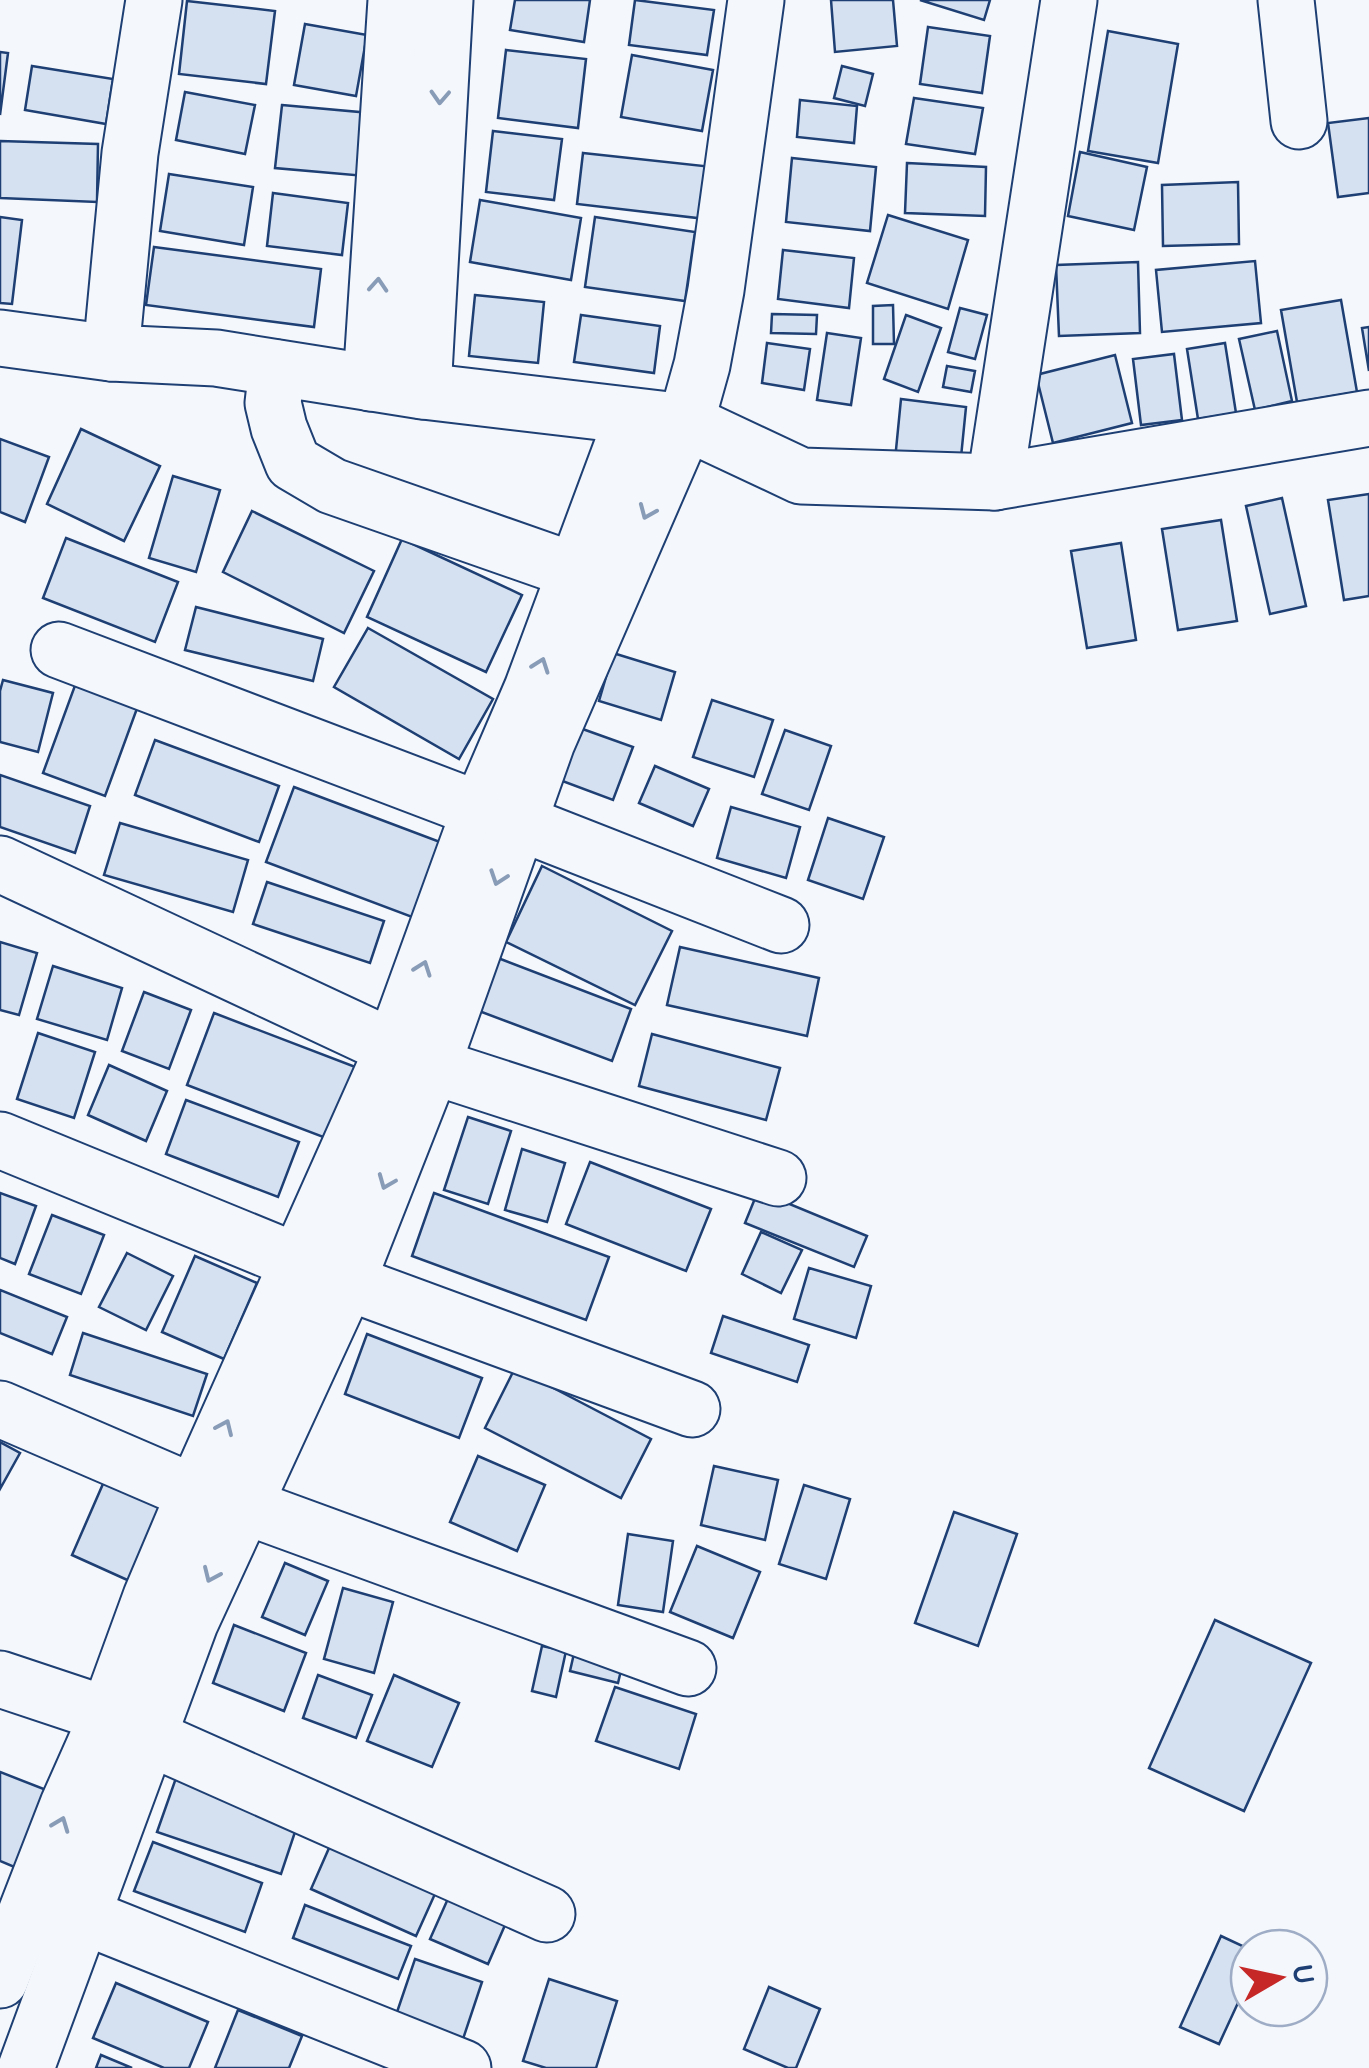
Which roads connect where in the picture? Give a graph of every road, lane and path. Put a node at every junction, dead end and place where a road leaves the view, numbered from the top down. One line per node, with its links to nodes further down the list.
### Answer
1 (154, 0): 9 (street)
2 (396, 0): 11 (street, one-way to 2)
3 (445, 0): 11 (street, one-way to 11)
4 (756, 0): 13 (street)
5 (1069, 0): 14 (street)
6 (1286, 0): 7 (street)
7 (1299, 121)
8 (0, 338): 9 (street)
9 (112, 353): 10 (street)
10 (277, 368): 11 (street); 15 (street)
11 (397, 387): 13 (street)
12 (1369, 418): 14 (street)
13 (659, 420): 14 (street); 15 (street); 17 (street, one-way to 17)
14 (995, 482)
15 (575, 571): 17 (street, one-way to 15)
16 (59, 650): 17 (street)
17 (499, 816): 19 (street); 20 (street)
18 (0, 864): 20 (street)
19 (780, 925)
20 (413, 1057): 22 (street); 23 (street)
21 (0, 1140): 23 (street)
22 (778, 1178)
23 (323, 1272): 25 (street); 26 (street)
24 (0, 1409): 26 (street)
25 (692, 1410)
26 (218, 1499): 27 (street); 29 (street)
27 (688, 1668)
28 (0, 1679): 29 (street)
29 (127, 1726): 30 (street, one-way to 29); 31 (street); 32 (street)
30 (32, 1901): 32 (street); 33 (street)
31 (548, 1914)
32 (83, 1916): 34 (street); 35 (street)
33 (0, 1980)
34 (26, 2068)
35 (463, 2068)

